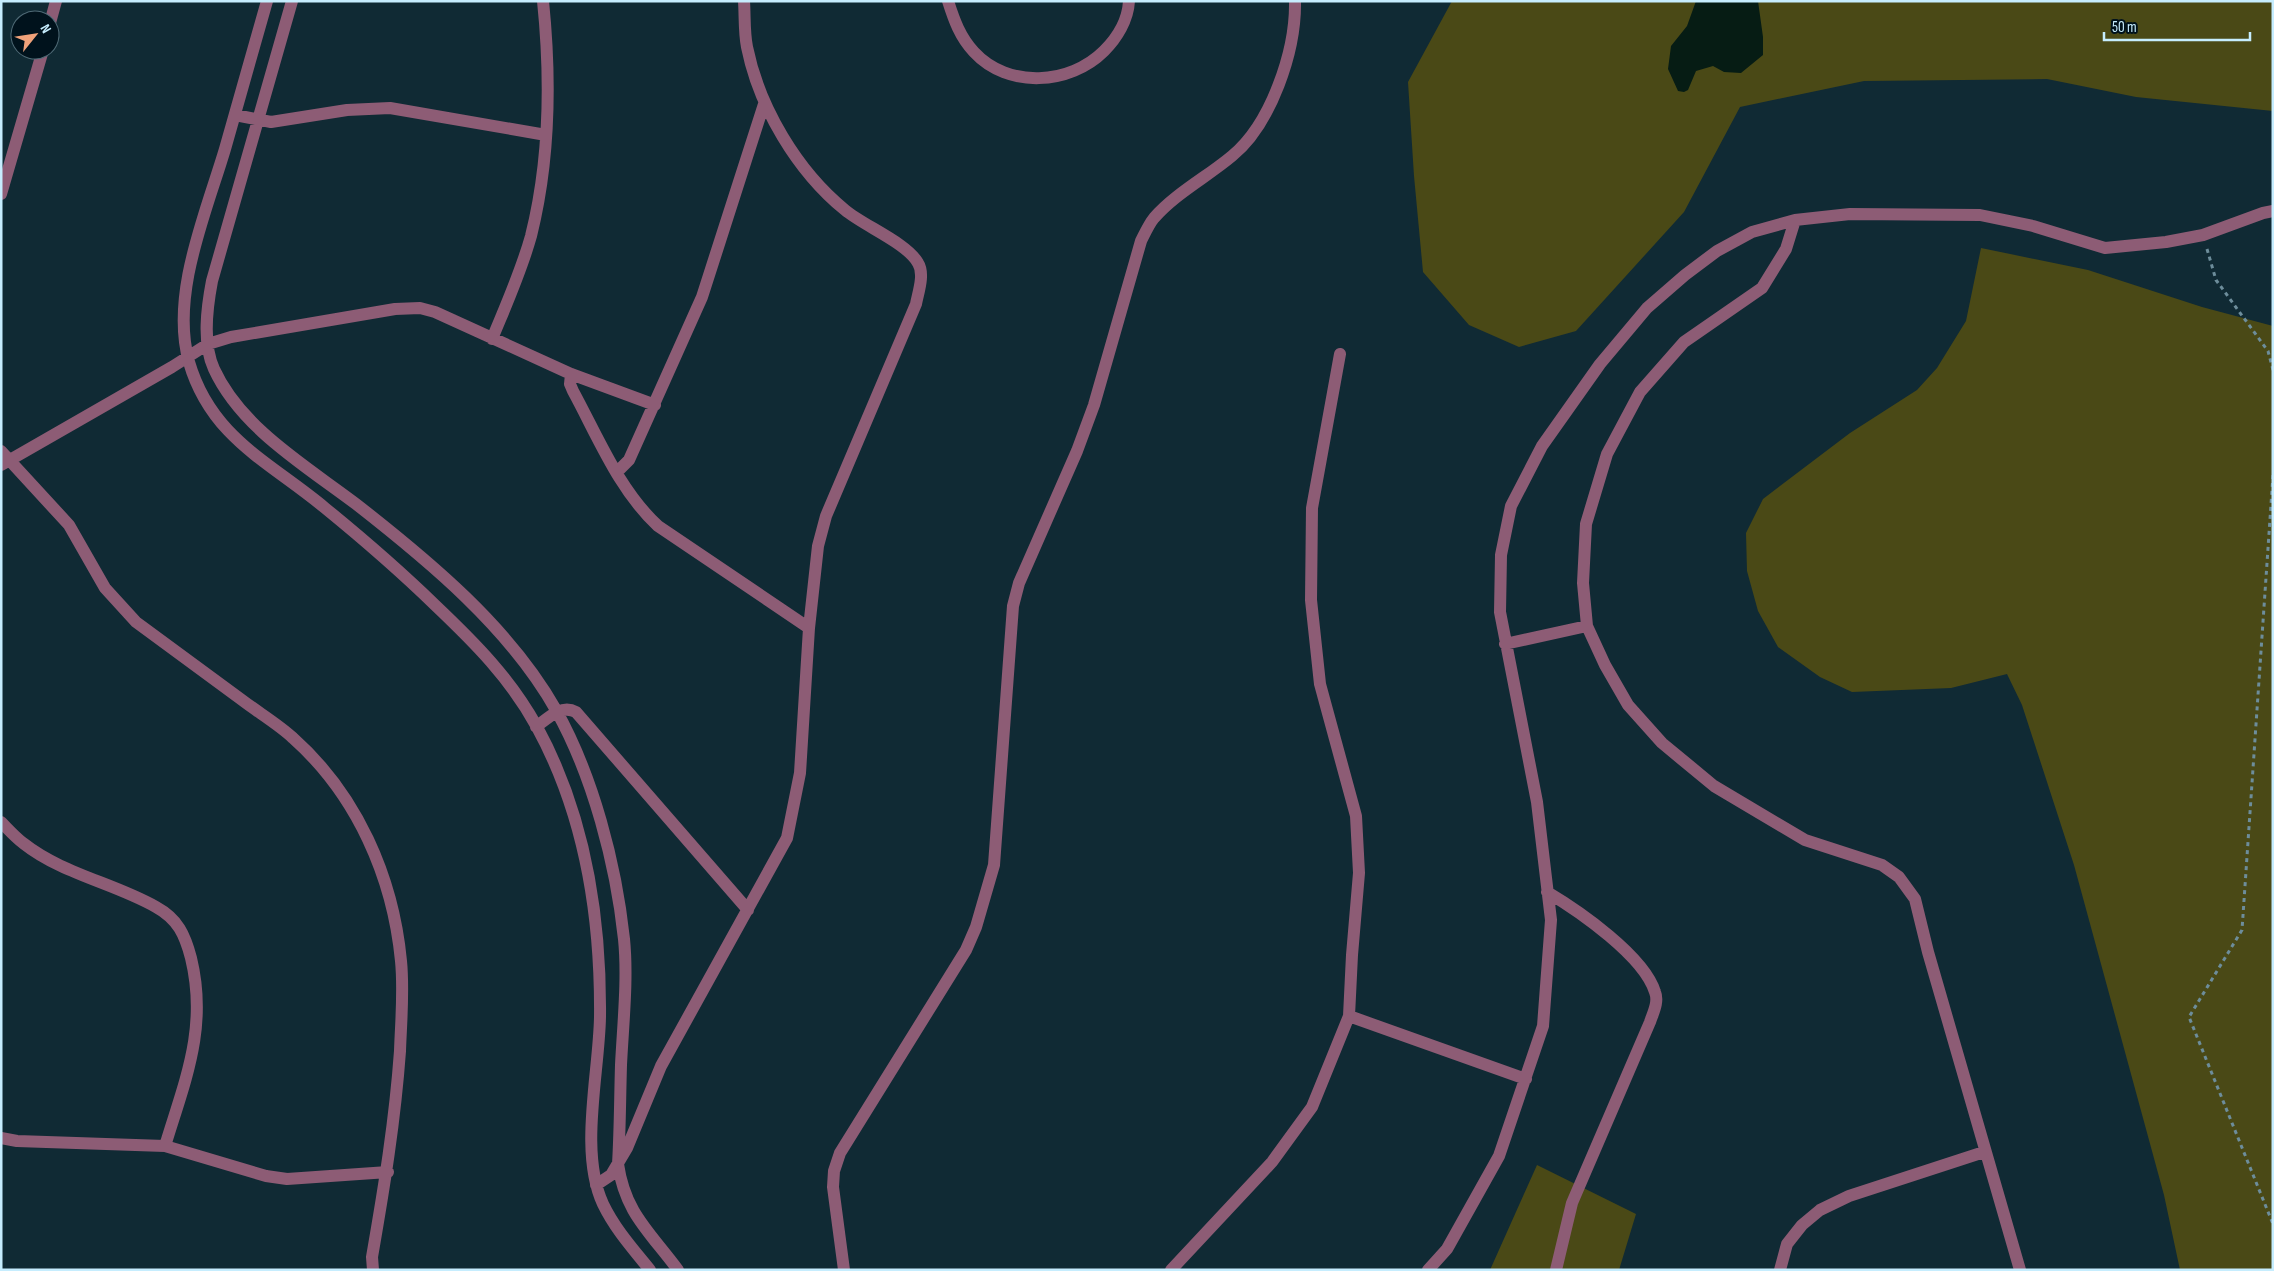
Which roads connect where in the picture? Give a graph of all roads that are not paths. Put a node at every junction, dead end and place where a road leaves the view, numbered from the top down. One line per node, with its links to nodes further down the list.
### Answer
1 (267, 1): 10 (street)
2 (292, 1): 11 (street)
3 (543, 1): 12 (street)
4 (744, 1): 9 (street)
5 (948, 1): 6 (street)
6 (1129, 1)
7 (1295, 1): 43 (street)
8 (40, 60): 13 (street)
9 (764, 104): 21 (street); 25 (street)
10 (235, 114): 11 (street); 19 (street)
11 (259, 120): 12 (street); 17 (street)
12 (546, 135): 16 (street)
13 (1, 194)
14 (2273, 211): 15 (street)
15 (1795, 220): 24 (street); 26 (street)
16 (492, 340): 17 (street); 20 (street)
17 (208, 344): 19 (street); 27 (street)
18 (1340, 354): 32 (street)
19 (188, 358): 22 (street); 28 (street)
20 (571, 374): 21 (street); 23 (street)
21 (655, 405): 23 (street)
22 (4, 459): 38 (street)
23 (617, 472): 25 (street)
24 (1587, 626): 26 (street); 36 (street)
25 (808, 628): 31 (street)
26 (1505, 644): 30 (street)
27 (557, 712): 28 (street); 31 (street); 37 (street)
28 (536, 727): 39 (street)
29 (1, 822): 35 (street)
30 (1547, 892): 33 (street); 46 (street)
31 (748, 910): 37 (street)
32 (1350, 1016): 33 (street); 44 (street)
33 (1526, 1079): 45 (street)
34 (1, 1138): 35 (street)
35 (165, 1146): 38 (street)
36 (1984, 1152): 47 (street); 48 (street)
37 (618, 1164): 39 (street); 42 (street)
38 (388, 1172): 40 (street)
39 (596, 1185): 41 (street)
40 (373, 1270)
41 (650, 1270)
42 (678, 1270)
43 (844, 1270)
44 (1171, 1270)
45 (1428, 1270)
46 (1556, 1270)
47 (1780, 1270)
48 (2020, 1270)

